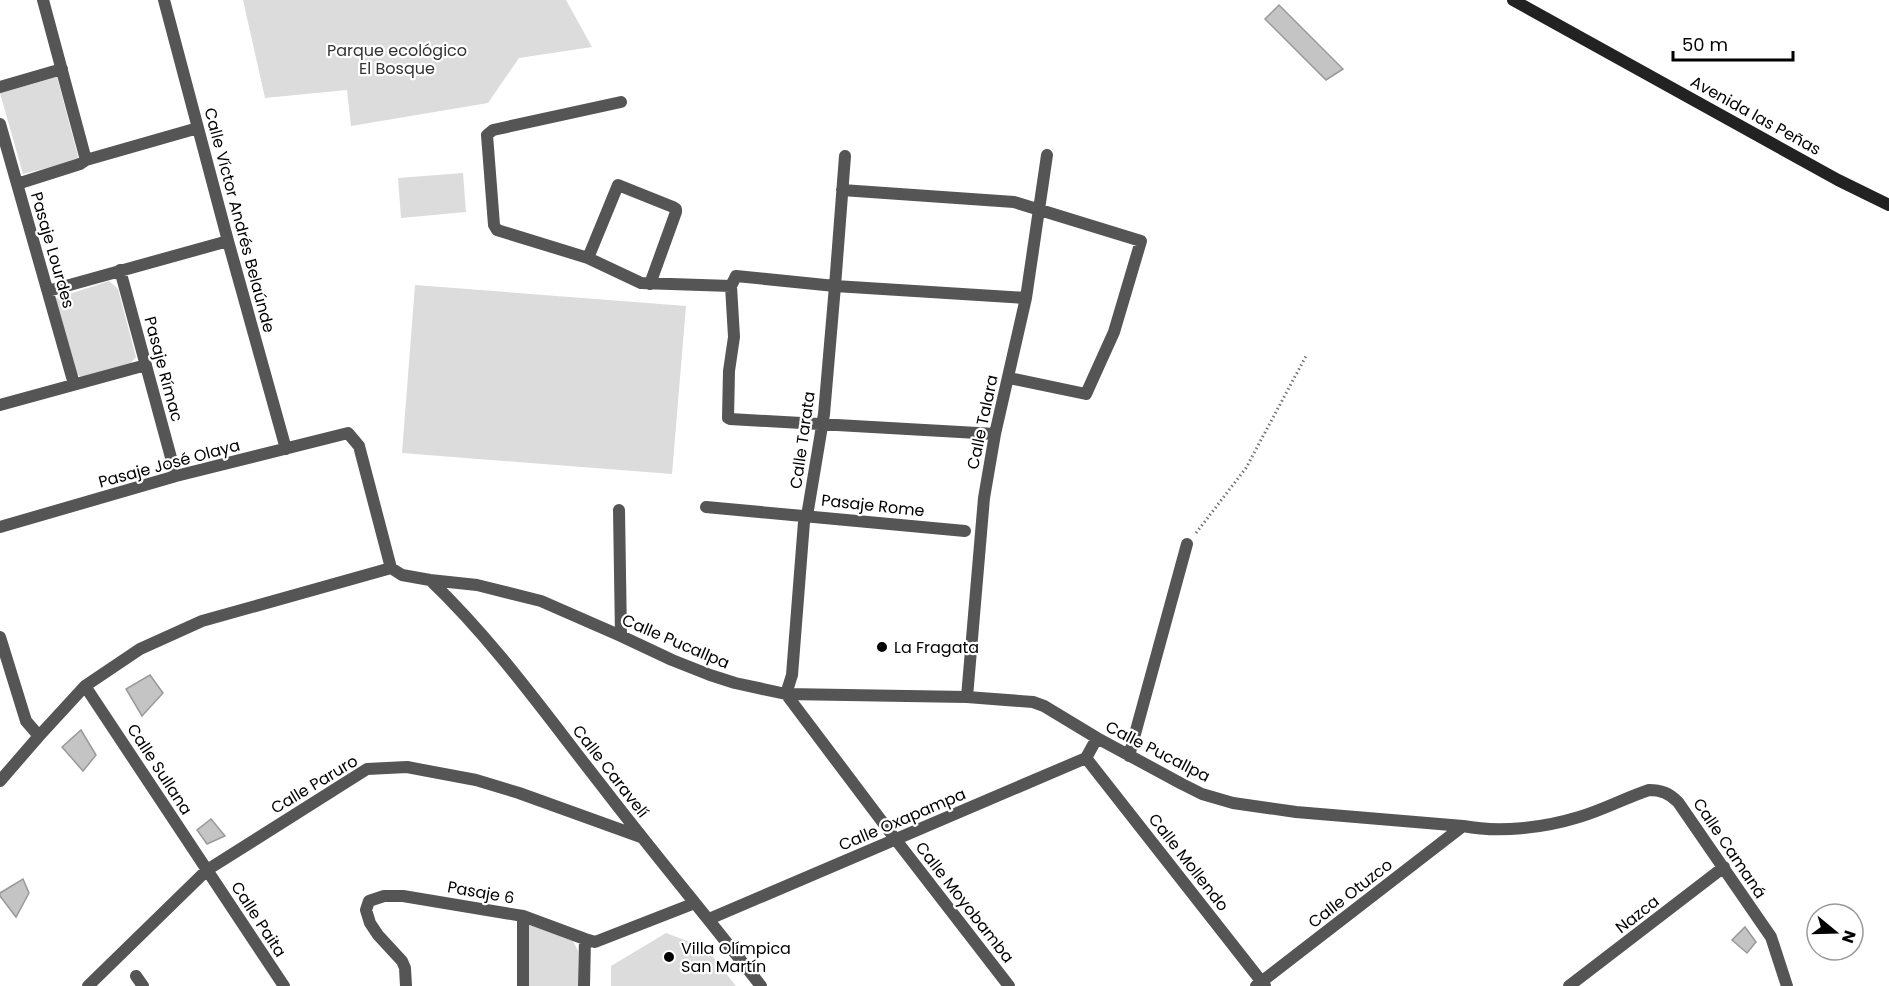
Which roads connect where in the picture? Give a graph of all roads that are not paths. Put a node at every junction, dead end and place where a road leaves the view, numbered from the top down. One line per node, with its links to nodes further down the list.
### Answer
1 (43, 0): 4 (street)
2 (164, 0): 8 (street, Calle Víctor Andrés Belaúnde)
3 (1513, 0): 14 (street, Avenida las Peñas)
4 (62, 69): 5 (street); 11 (street)
5 (0, 87)
6 (621, 102): 17 (street)
7 (0, 124): 12 (street, Pasaje Lourdes)
8 (198, 128): 11 (street); 16 (street, Calle Víctor Andrés Belaúnde)
9 (1047, 155): 15 (street, Calle Talara)
10 (844, 156): 13 (street, Calle Tarata)
11 (86, 160): 12 (street)
12 (17, 184): 22 (street, Pasaje Lourdes)
13 (842, 190): 15 (street); 21 (street, Calle Tarata)
14 (1889, 205)
15 (1040, 209): 23 (street, Calle Talara); 25 (street)
16 (228, 241): 18 (street); 30 (street, Calle Víctor Andrés Belaúnde)
17 (588, 258): 19 (street); 19 (street)
18 (120, 270): 22 (street); 24 (street, Pasaje Rímac)
19 (650, 284): 20 (street)
20 (731, 286): 21 (street); 28 (street)
21 (836, 286): 23 (street); 28 (street, Calle Tarata)
22 (48, 291): 26 (street, Pasaje Lourdes)
23 (1026, 298): 25 (street, Calle Talara)
24 (146, 365): 26 (street); 31 (street, Pasaje Rímac)
25 (1008, 378): 29 (street, Calle Talara)
26 (74, 384): 27 (street)
27 (0, 405)
28 (823, 424): 29 (street); 34 (street, Calle Tarata)
29 (995, 434): 44 (street, Calle Talara)
30 (286, 449): 31 (street, Pasaje José Olaya); 38 (street, Pasaje José Olaya)
31 (176, 476): 35 (street, Pasaje José Olaya)
32 (706, 507): 34 (street, Pasaje Rome)
33 (619, 510): 40 (street)
34 (807, 516): 36 (street, Pasaje Rome); 43 (street, Calle Tarata)
35 (0, 527)
36 (964, 531)
37 (1187, 544): 47 (street)
38 (391, 568): 39 (street, Calle Pucallpa); 42 (street)
39 (430, 580): 40 (street, Calle Pucallpa); 51 (street, Calle Caravelí)
40 (621, 636): 43 (street, Calle Pucallpa)
41 (0, 637): 45 (street)
42 (86, 686): 45 (street); 54 (street, Calle Sullana)
43 (786, 694): 44 (street, Calle Pucallpa); 52 (street, Calle Moyobamba)
44 (967, 697): 46 (street, Calle Pucallpa)
45 (39, 736): 49 (street)
46 (1097, 738): 47 (street, Calle Pucallpa); 48 (street)
47 (1129, 756): 50 (street, Calle Pucallpa)
48 (1086, 758): 52 (street, Calle Oxapampa); 59 (street, Calle Mollendo)
49 (0, 782)
50 (1463, 826): 53 (street, Calle Camaná); 59 (street, Calle Otuzco)
51 (641, 837): 54 (street, Calle Paruro); 55 (street, Calle Caravelí)
52 (896, 840): 57 (street, Calle Oxapampa); 66 (street, Calle Moyobamba)
53 (1724, 867): 67 (street, Nazca); 68 (street, Calle Camaná)
54 (207, 870): 60 (street, Calle Paruro); 61 (street, Calle Paita)
55 (695, 903): 57 (street, Calle Caravelí); 58 (street)
56 (523, 916): 58 (street, Pasaje 6); 62 (street, Pasaje 6); 63 (street)
57 (709, 919): 65 (street, Calle Caravelí)
58 (585, 939): 64 (street)
59 (1261, 985)
60 (88, 986)
61 (284, 986)
62 (406, 986)
63 (523, 986)
64 (584, 986)
65 (761, 986)
66 (1009, 986)
67 (1569, 986)
68 (1786, 986)

